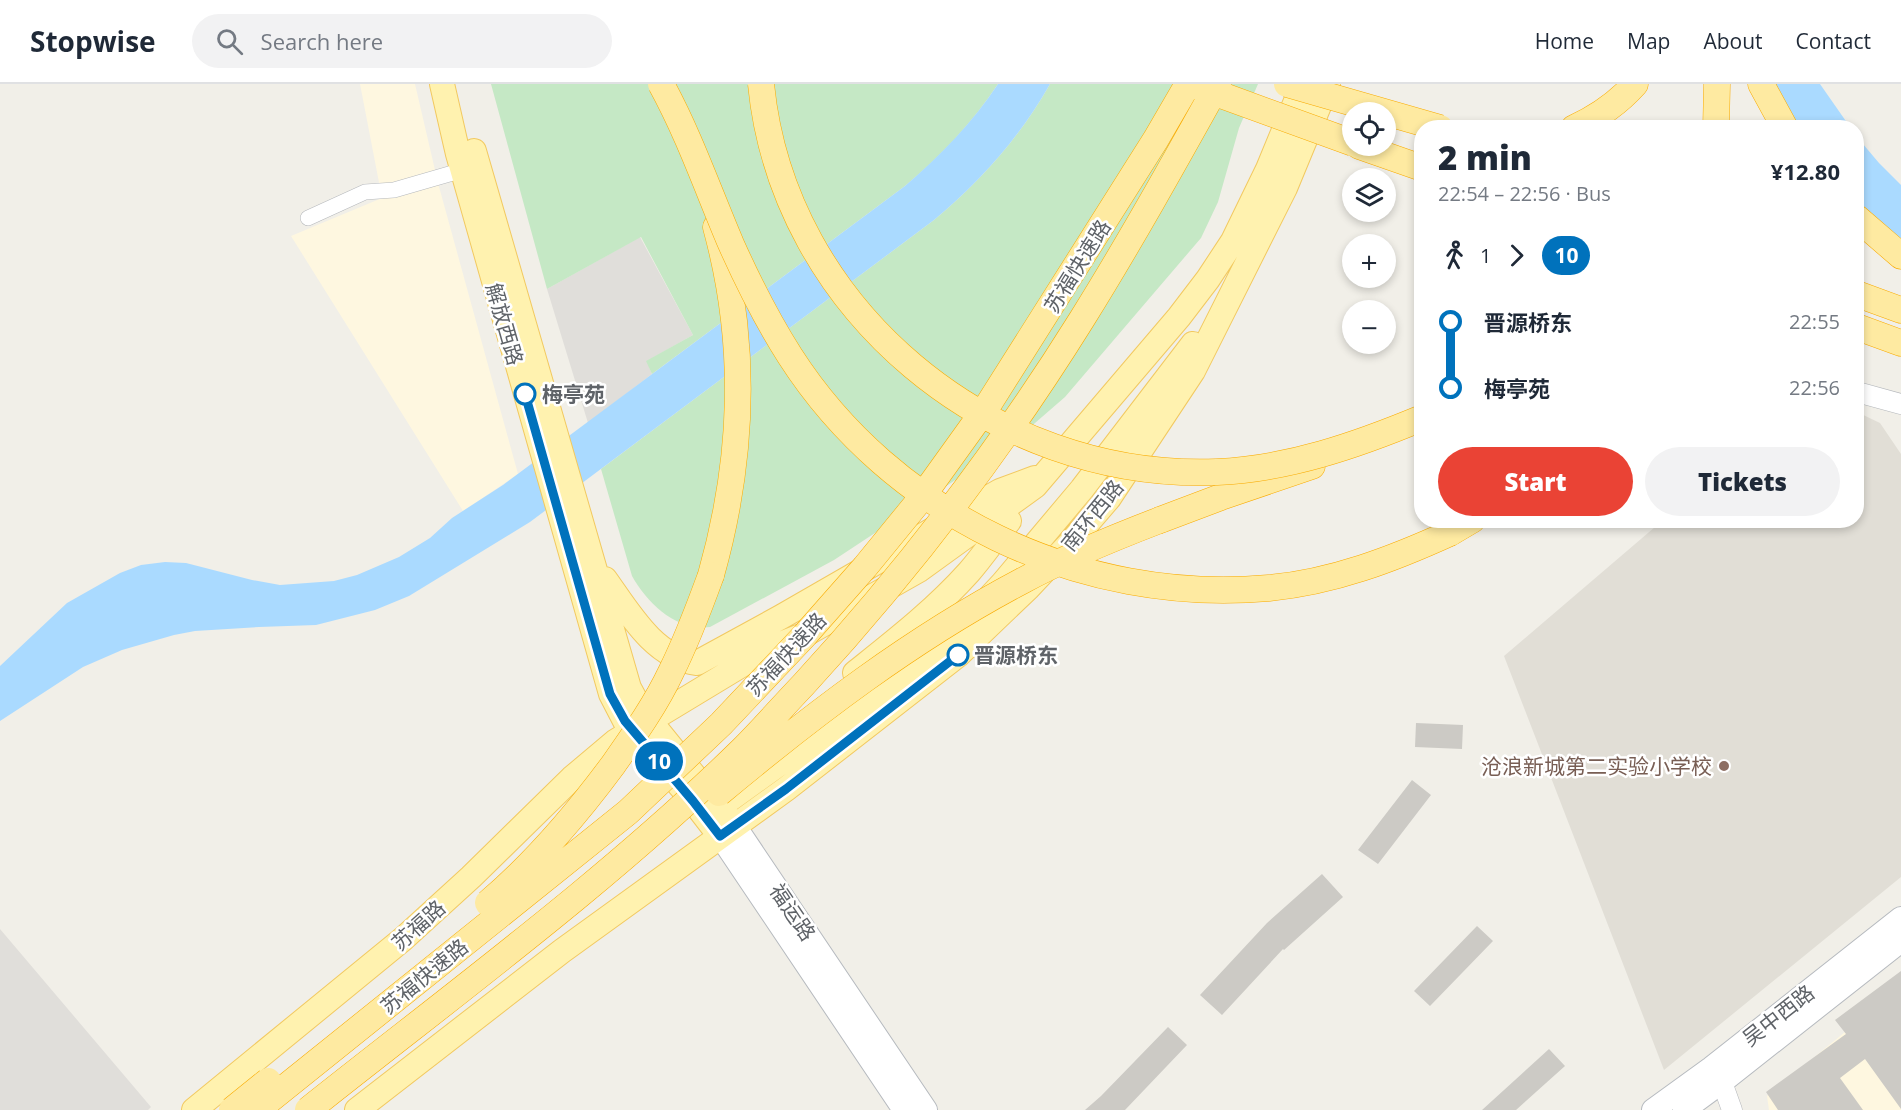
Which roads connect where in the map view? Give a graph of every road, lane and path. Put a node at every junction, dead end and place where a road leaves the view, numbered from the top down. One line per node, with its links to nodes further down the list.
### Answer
1 (442, 84): 26 (main road, 解放西路)
2 (458, 84): 26 (main road, 解放西路)
3 (661, 84): 27 (highway, bridge)
4 (761, 84): 42 (highway, bridge)
5 (1180, 84): 22 (highway, bridge)
6 (1189, 84): 22 (highway, 苏福快速路, bridge); 23 (highway, bridge)
7 (1218, 84): 53 (highway, 苏福快速路, bridge)
8 (1282, 84): 15 (highway, bridge)
9 (1287, 84): 19 (highway, bridge)
10 (1303, 84): 44 (main road)
11 (1328, 84): 31 (main road, 南环西路)
12 (1635, 84): 16 (highway)
13 (1717, 84): 17 (highway)
14 (1761, 84): 18 (highway)
15 (1342, 106)
16 (1588, 120)
17 (1716, 120)
18 (1781, 120)
19 (1414, 121)
20 (1396, 126): 21 (highway)
21 (1414, 132)
22 (1156, 139): 57 (highway, 苏福快速路, bridge)
23 (1342, 139)
24 (1388, 156): 25 (highway)
25 (1414, 165)
26 (470, 168): 28 (street); 45 (main road, 解放西路)
27 (701, 172): 46 (highway, bridge); 56 (highway, bridge)
28 (308, 218)
29 (1864, 224): 30 (highway)
30 (1901, 256)
31 (1230, 296): 49 (main road); 50 (main road, 南环西路)
32 (1864, 297): 33 (highway)
33 (1901, 310)
34 (1864, 330): 36 (highway)
35 (1864, 343): 38 (highway)
36 (1901, 343)
37 (1864, 345): 39 (highway)
38 (1901, 350)
39 (1901, 358)
40 (1864, 394): 41 (street)
41 (1901, 405)
42 (1414, 421)
43 (1414, 422): 53 (highway, bridge)
44 (1040, 481): 47 (main road); 48 (main road); 49 (main road)
45 (567, 507): 47 (main road, 解放西路); 48 (main road, 解放西路)
46 (1458, 528)
47 (593, 563): 48 (main road, 解放西路)
48 (641, 725): 49 (main road, 福运路); 55 (main road, 苏福路)
49 (707, 804): 50 (main road, 福运路)
50 (728, 831): 59 (main road); 60 (main road, 福运路); 61 (main road, 福运路)
51 (1901, 918): 54 (main road, 吴中西路)
52 (1901, 940): 54 (main road, 吴中西路)
53 (487, 968): 58 (highway, 苏福快速路, bridge)
54 (1717, 1075): 62 (main road, 吴中西路); 63 (main road, 吴中西路); 64 (street)
55 (194, 1110)
56 (232, 1110)
57 (257, 1110)
58 (308, 1110)
59 (357, 1110)
60 (904, 1110)
61 (926, 1110)
62 (1653, 1110)
63 (1684, 1110)
64 (1732, 1110)

